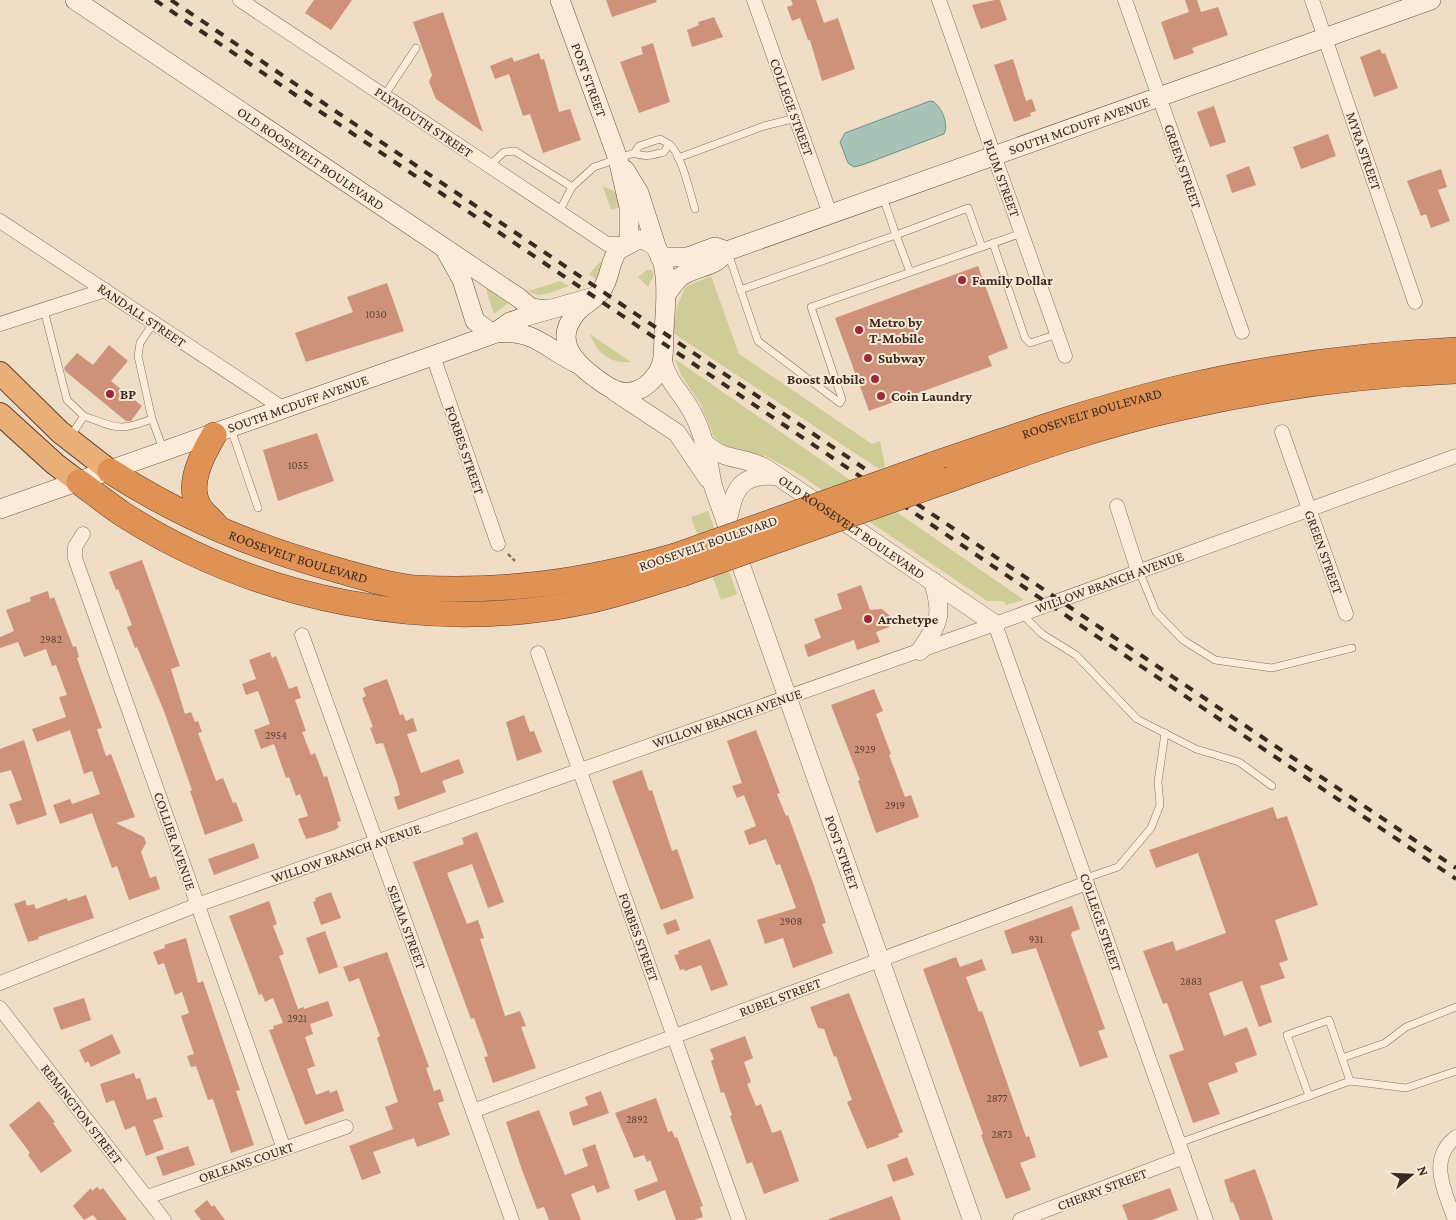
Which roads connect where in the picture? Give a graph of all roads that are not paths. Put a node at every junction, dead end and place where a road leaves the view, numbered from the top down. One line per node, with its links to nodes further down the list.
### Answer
1 (75, 0): 31 (main road, OLD ROOSEVELT BOULEVARD)
2 (240, 0): 11 (street, PLYMOUTH STREET)
3 (560, 0): 16 (main road, POST STREET)
4 (754, 0): 13 (street, COLLEGE STREET)
5 (939, 0): 15 (street, PLUM STREET)
6 (1125, 0): 12 (street, GREEN STREET)
7 (1312, 0): 9 (street, MYRA STREET)
8 (1431, 0): 9 (main road, SOUTH MCDUFF AVENUE)
9 (1325, 38): 12 (main road, SOUTH MCDUFF AVENUE); 40 (street, MYRA STREET)
10 (416, 48): 11 (lane)
11 (384, 96): 18 (street, PLYMOUTH STREET)
12 (1159, 96): 15 (main road, SOUTH MCDUFF AVENUE); 45 (street, GREEN STREET)
13 (796, 118): 17 (lane); 23 (street, COLLEGE STREET)
14 (669, 144): 16 (lane); 16 (lane); 17 (lane)
15 (994, 155): 20 (main road, SOUTH MCDUFF AVENUE); 25 (street, PLUM STREET)
16 (626, 156): 19 (lane); 27 (main road, POST STREET); 33 (main road, POST STREET)
17 (678, 158): 21 (lane)
18 (489, 166): 19 (lane); 22 (street, PLYMOUTH STREET)
19 (572, 187): 22 (lane)
20 (881, 194): 23 (main road, SOUTH MCDUFF AVENUE); 26 (lane)
21 (695, 209)
22 (558, 212): 29 (street, PLYMOUTH STREET)
23 (830, 214): 32 (main road, SOUTH MCDUFF AVENUE)
24 (0, 220): 36 (street, RANDALL STREET)
25 (1022, 232): 28 (lane); 47 (street, PLUM STREET)
26 (896, 234): 30 (lane); 35 (lane); 37 (lane)
27 (628, 243): 29 (street); 33 (main road); 34 (main road)
28 (993, 243): 30 (lane); 47 (lane)
29 (607, 244): 34 (street)
30 (982, 247): 35 (lane)
31 (446, 250): 42 (main road, OLD ROOSEVELT BOULEVARD); 46 (main road)
32 (727, 250): 33 (main road, SOUTH MCDUFF AVENUE); 37 (lane); 38 (main road, SOUTH MCDUFF AVENUE)
33 (659, 255): 38 (main road, POST STREET)
34 (611, 265): 39 (main road)
35 (910, 272): 37 (lane)
36 (105, 290): 41 (street); 43 (street, RANDALL STREET)
37 (740, 290)
38 (667, 293): 51 (main road, POST STREET)
39 (594, 297): 42 (main road, SOUTH MCDUFF AVENUE); 52 (main road)
40 (1415, 302)
41 (44, 310): 44 (street); 57 (lane)
42 (548, 311): 46 (main road, SOUTH MCDUFF AVENUE)
43 (154, 322): 56 (street, RANDALL STREET); 59 (lane)
44 (0, 324)
45 (1242, 332)
46 (493, 334): 49 (main road, SOUTH MCDUFF AVENUE); 52 (main road)
47 (1058, 334): 50 (street, PLUM STREET)
48 (1456, 350): 67 (highway, ROOSEVELT BOULEVARD)
49 (433, 356): 56 (main road, SOUTH MCDUFF AVENUE); 78 (street, FORBES STREET)
50 (1065, 356)
51 (663, 360): 55 (main road); 63 (street, POST STREET)
52 (583, 366): 55 (main road)
53 (1456, 372): 67 (highway, ROOSEVELT BOULEVARD)
54 (0, 373): 62 (highway, ROOSEVELT BOULEVARD)
55 (615, 392): 70 (street, POST STREET)
56 (284, 409): 60 (main road, SOUTH MCDUFF AVENUE)
57 (84, 416): 59 (lane); 62 (lane)
58 (1, 417): 69 (highway, ROOSEVELT BOULEVARD)
59 (152, 419): 64 (lane)
60 (222, 431): 64 (main road, SOUTH MCDUFF AVENUE); 72 (lane); 76 (highway)
61 (1282, 432): 74 (street, GREEN STREET)
62 (69, 439): 66 (highway, ROOSEVELT BOULEVARD)
63 (704, 442): 68 (street, OLD ROOSEVELT BOULEVARD); 70 (street, POST STREET)
64 (164, 452): 66 (main road, SOUTH MCDUFF AVENUE)
65 (1456, 456): 74 (street, WILLOW BRANCH AVENUE)
66 (110, 471): 69 (main road, SOUTH MCDUFF AVENUE); 76 (highway, ROOSEVELT BOULEVARD)
67 (942, 472): 79 (highway, ROOSEVELT BOULEVARD, bridge)
68 (776, 476): 75 (street); 81 (street, OLD ROOSEVELT BOULEVARD)
69 (79, 482): 73 (main road, SOUTH MCDUFF AVENUE); 79 (highway, ROOSEVELT BOULEVARD)
70 (713, 486): 75 (street, POST STREET)
71 (1117, 506): 80 (street)
72 (258, 508)
73 (0, 509)
74 (1309, 509): 80 (street, WILLOW BRANCH AVENUE); 83 (street, GREEN STREET)
75 (727, 524): 89 (street, POST STREET)
76 (224, 533): 79 (highway, ROOSEVELT BOULEVARD)
77 (83, 534): 95 (street, COLLIER AVENUE)
78 (498, 544)
79 (679, 565)
80 (1138, 571): 82 (street, WILLOW BRANCH AVENUE); 86 (lane)
81 (933, 581): 84 (street, OLD ROOSEVELT BOULEVARD); 87 (street)
82 (1022, 614): 84 (street, WILLOW BRANCH AVENUE); 90 (lane)
83 (1346, 614)
84 (995, 624): 87 (street, WILLOW BRANCH AVENUE); 94 (street, COLLEGE STREET)
85 (302, 634): 93 (street, SELMA STREET)
86 (1352, 648)
87 (920, 651): 89 (street, WILLOW BRANCH AVENUE)
88 (538, 653): 91 (street, FORBES STREET)
89 (787, 696): 91 (street, WILLOW BRANCH AVENUE); 96 (street, POST STREET)
90 (1165, 733): 92 (lane); 94 (lane)
91 (580, 770): 93 (street, WILLOW BRANCH AVENUE); 100 (street, FORBES STREET)
92 (1272, 786)
93 (376, 842): 95 (street, WILLOW BRANCH AVENUE); 105 (street, SELMA STREET)
94 (1086, 880): 96 (street, RUBEL STREET); 108 (street, COLLEGE STREET)
95 (197, 905): 97 (street, WILLOW BRANCH AVENUE); 109 (street, COLLIER AVENUE)
96 (879, 960): 100 (street, RUBEL STREET); 115 (street, POST STREET)
97 (0, 983)
98 (1456, 1007): 101 (lane)
99 (0, 1008): 111 (street, REMINGTON STREET)
100 (675, 1038): 105 (street, RUBEL STREET); 114 (street, FORBES STREET)
101 (1342, 1058): 103 (lane); 104 (lane)
102 (1456, 1071): 103 (lane)
103 (1350, 1081): 104 (lane)
104 (1309, 1096): 108 (lane)
105 (473, 1111): 113 (street, SELMA STREET)
106 (346, 1127): 109 (street, ORLEANS COURT)
107 (1456, 1137): 118 (street)
108 (1179, 1143): 110 (street, COLLEGE STREET)
109 (284, 1149): 111 (street, ORLEANS COURT)
110 (1184, 1158): 116 (street, CHERRY STREET); 117 (street, COLLEGE STREET)
111 (147, 1197): 112 (street, REMINGTON STREET)
112 (164, 1220)
113 (512, 1220)
114 (739, 1220)
115 (972, 1220)
116 (1020, 1220)
117 (1206, 1220)
118 (1455, 1220)

